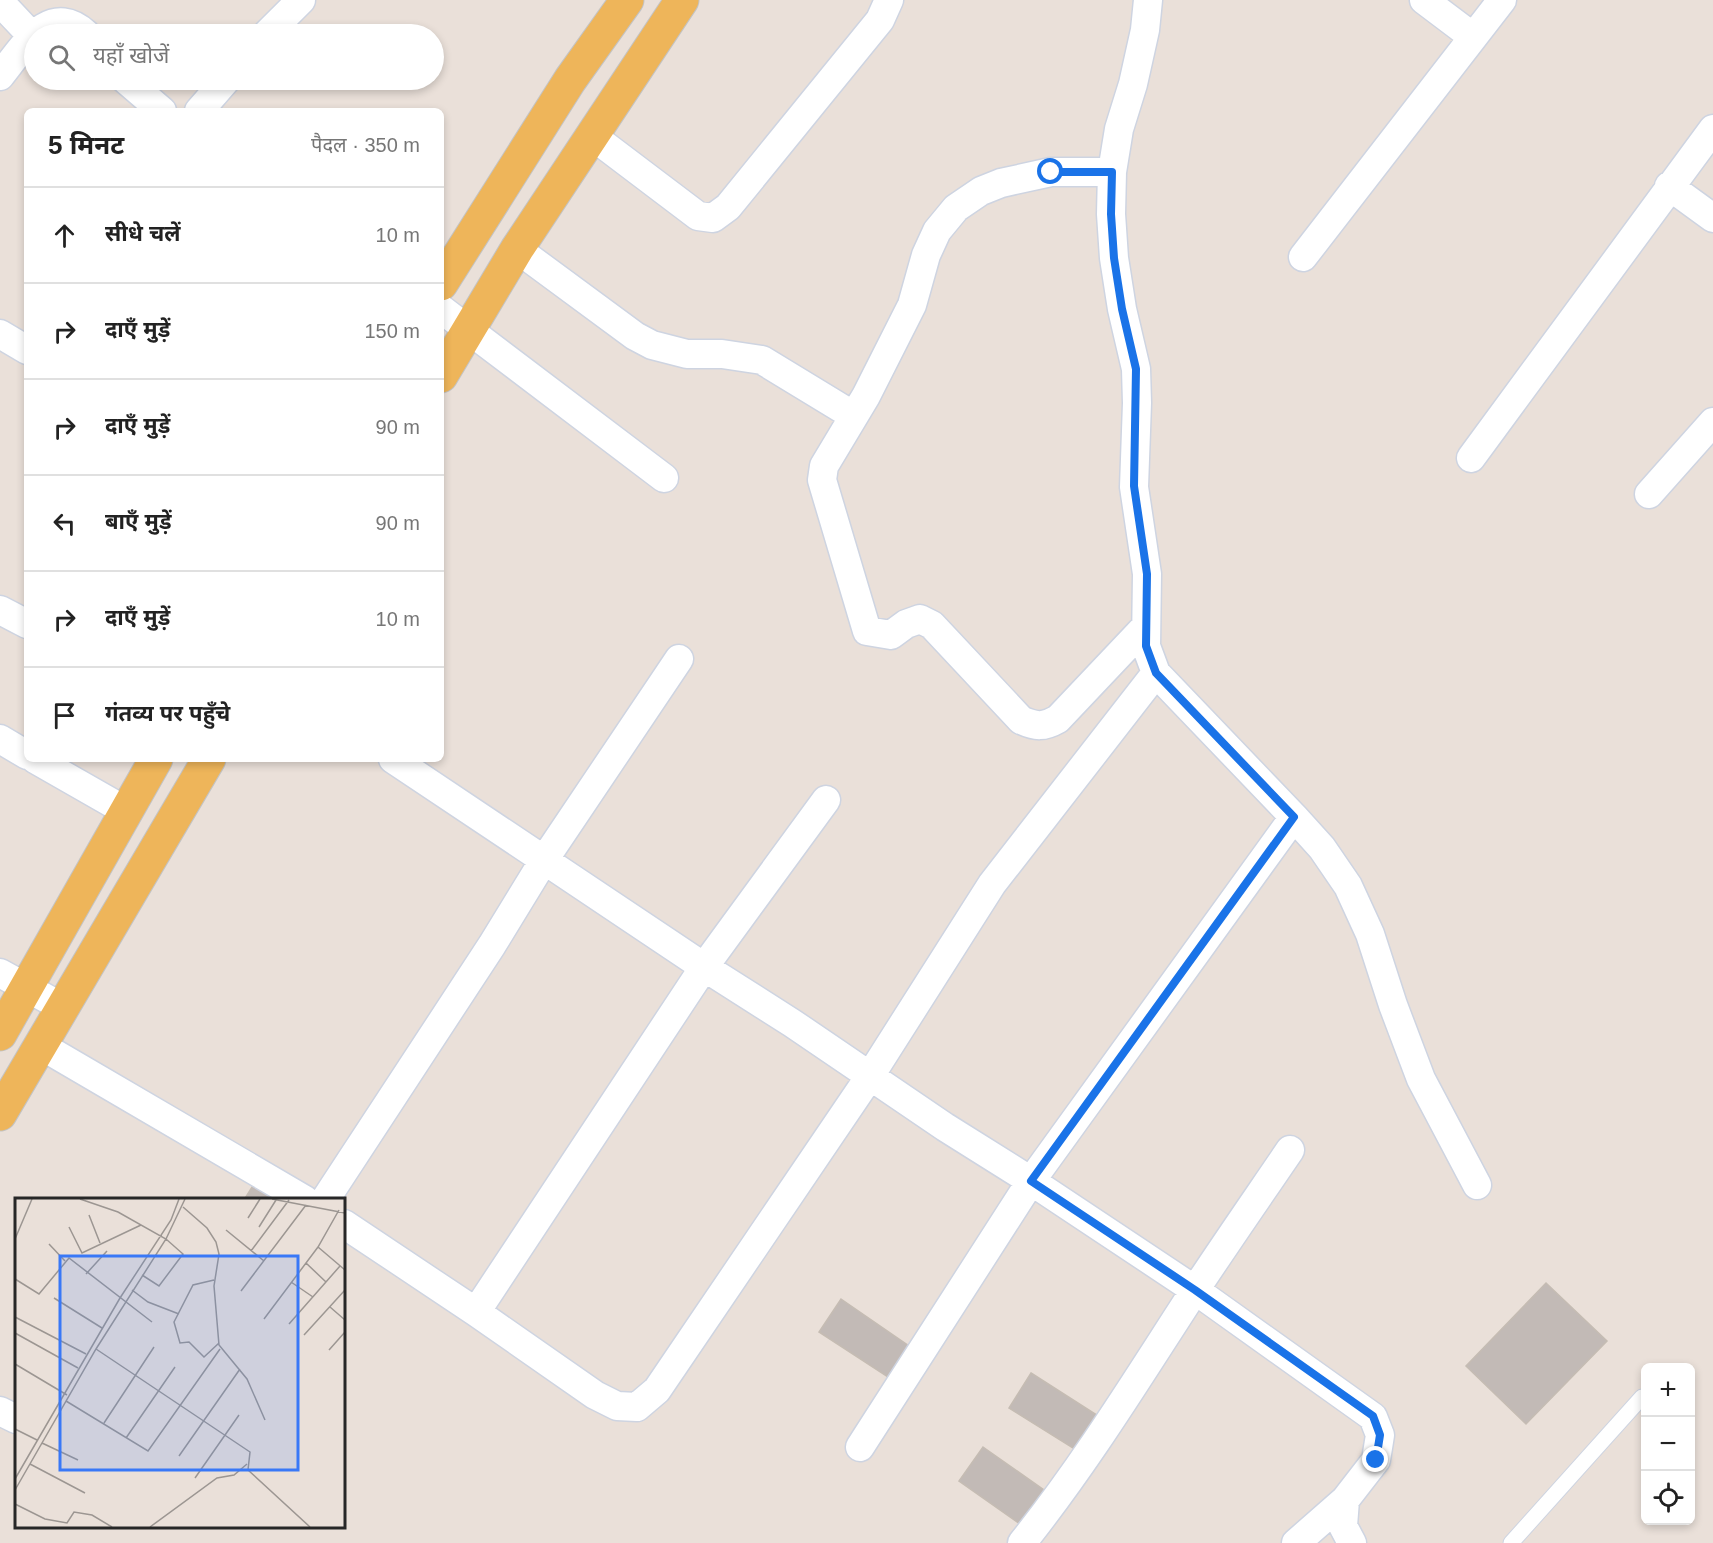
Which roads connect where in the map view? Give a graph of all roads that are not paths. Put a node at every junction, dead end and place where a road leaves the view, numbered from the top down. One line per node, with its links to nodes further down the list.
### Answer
1 (300, 0): 11 (street)
2 (627, 0): 27 (main road)
3 (682, 0): 21 (main road)
4 (889, 0): 21 (street)
5 (1148, 0): 22 (street)
6 (1424, 0): 13 (street)
7 (1502, 0): 13 (street)
8 (0, 2): 12 (street)
9 (44, 24): 10 (street)
10 (74, 24)
11 (277, 24)
12 (24, 28)
13 (1473, 37): 26 (street)
14 (24, 46): 15 (street)
15 (0, 76)
16 (138, 90): 18 (street)
17 (217, 90): 19 (street)
18 (159, 108)
19 (202, 108)
20 (1713, 129): 23 (street)
21 (591, 135): 25 (main road)
22 (1112, 172): 33 (street); 40 (street)
23 (1669, 186): 24 (street); 35 (street)
24 (1713, 218)
25 (517, 249): 29 (main road); 33 (street)
26 (1303, 256)
27 (444, 279)
28 (444, 311): 29 (street)
29 (469, 330): 32 (main road); 36 (street)
30 (0, 334): 31 (street)
31 (24, 348)
32 (444, 371)
33 (854, 416): 40 (street)
34 (1713, 422): 37 (street)
35 (1471, 458)
36 (663, 478)
37 (1649, 494)
38 (0, 610): 39 (street)
39 (24, 622)
40 (1146, 626): 42 (street)
41 (679, 659): 52 (street)
42 (1156, 673): 51 (street); 58 (street)
43 (0, 739): 44 (street)
44 (24, 752)
45 (40, 762): 50 (street)
46 (154, 762): 50 (main road)
47 (207, 762): 55 (main road)
48 (397, 762): 52 (street)
49 (826, 800): 53 (street)
50 (126, 811): 54 (main road)
51 (1294, 817): 61 (street); 62 (street)
52 (544, 860): 53 (street); 64 (street)
53 (704, 967): 58 (street); 67 (street)
54 (13, 980): 55 (street); 56 (main road)
55 (62, 1007): 57 (main road)
56 (0, 1034)
57 (40, 1045): 59 (main road); 63 (street)
58 (870, 1076): 61 (street); 67 (street)
59 (0, 1114)
60 (1290, 1150): 66 (street)
61 (1031, 1181): 66 (street); 71 (street)
62 (1478, 1185)
63 (302, 1198)
64 (326, 1198)
65 (345, 1225): 67 (street)
66 (1195, 1290): 72 (street); 73 (street)
67 (476, 1312)
68 (1641, 1398): 76 (lane)
69 (0, 1411): 70 (street)
70 (15, 1418)
71 (860, 1447)
72 (1345, 1500): 74 (street); 75 (street)
73 (1022, 1543)
74 (1296, 1543)
75 (1352, 1543)
76 (1511, 1543)

